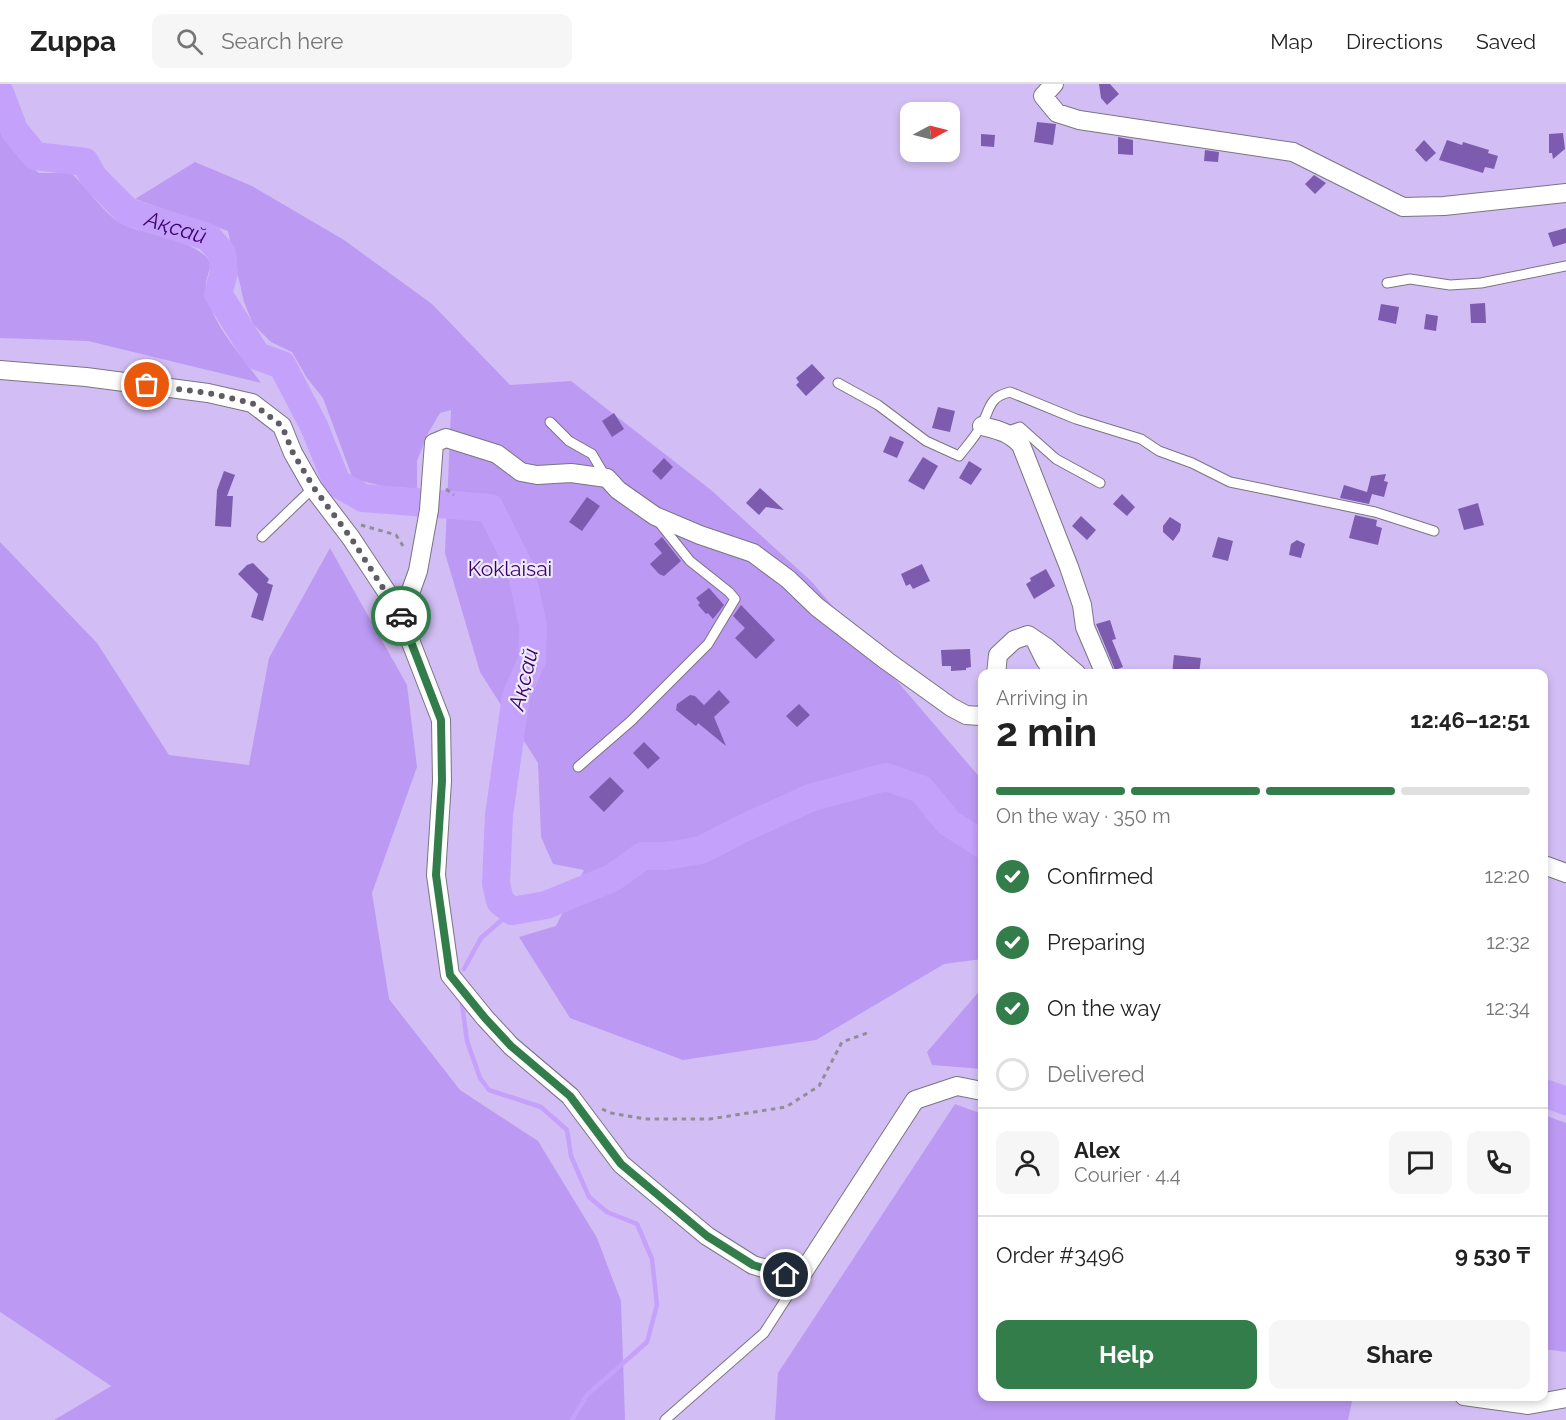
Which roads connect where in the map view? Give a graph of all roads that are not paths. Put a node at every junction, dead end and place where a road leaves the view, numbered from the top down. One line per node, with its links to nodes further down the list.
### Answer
1 (1054, 84): 2 (street)
2 (1566, 193)
3 (1566, 266): 4 (lane)
4 (1387, 283)
5 (0, 370): 12 (street)
6 (838, 383): 8 (lane)
7 (550, 422): 10 (lane)
8 (981, 426): 9 (street); 14 (lane)
9 (1005, 432): 11 (lane); 21 (street)
10 (607, 478): 13 (street); 16 (street)
11 (1100, 483)
12 (314, 488): 15 (lane); 16 (street)
13 (655, 516): 22 (street); 23 (lane)
14 (1434, 531)
15 (262, 537)
16 (398, 609): 27 (street)
17 (1035, 640): 18 (street); 19 (street); 20 (street)
18 (997, 669)
19 (1051, 669)
20 (1071, 669)
21 (1104, 669)
22 (978, 716)
23 (578, 767)
24 (1548, 866): 25 (street)
25 (1566, 873)
26 (978, 1090): 27 (street)
27 (802, 1274): 30 (lane)
28 (1566, 1398): 29 (street)
29 (1500, 1401)
30 (665, 1420)

